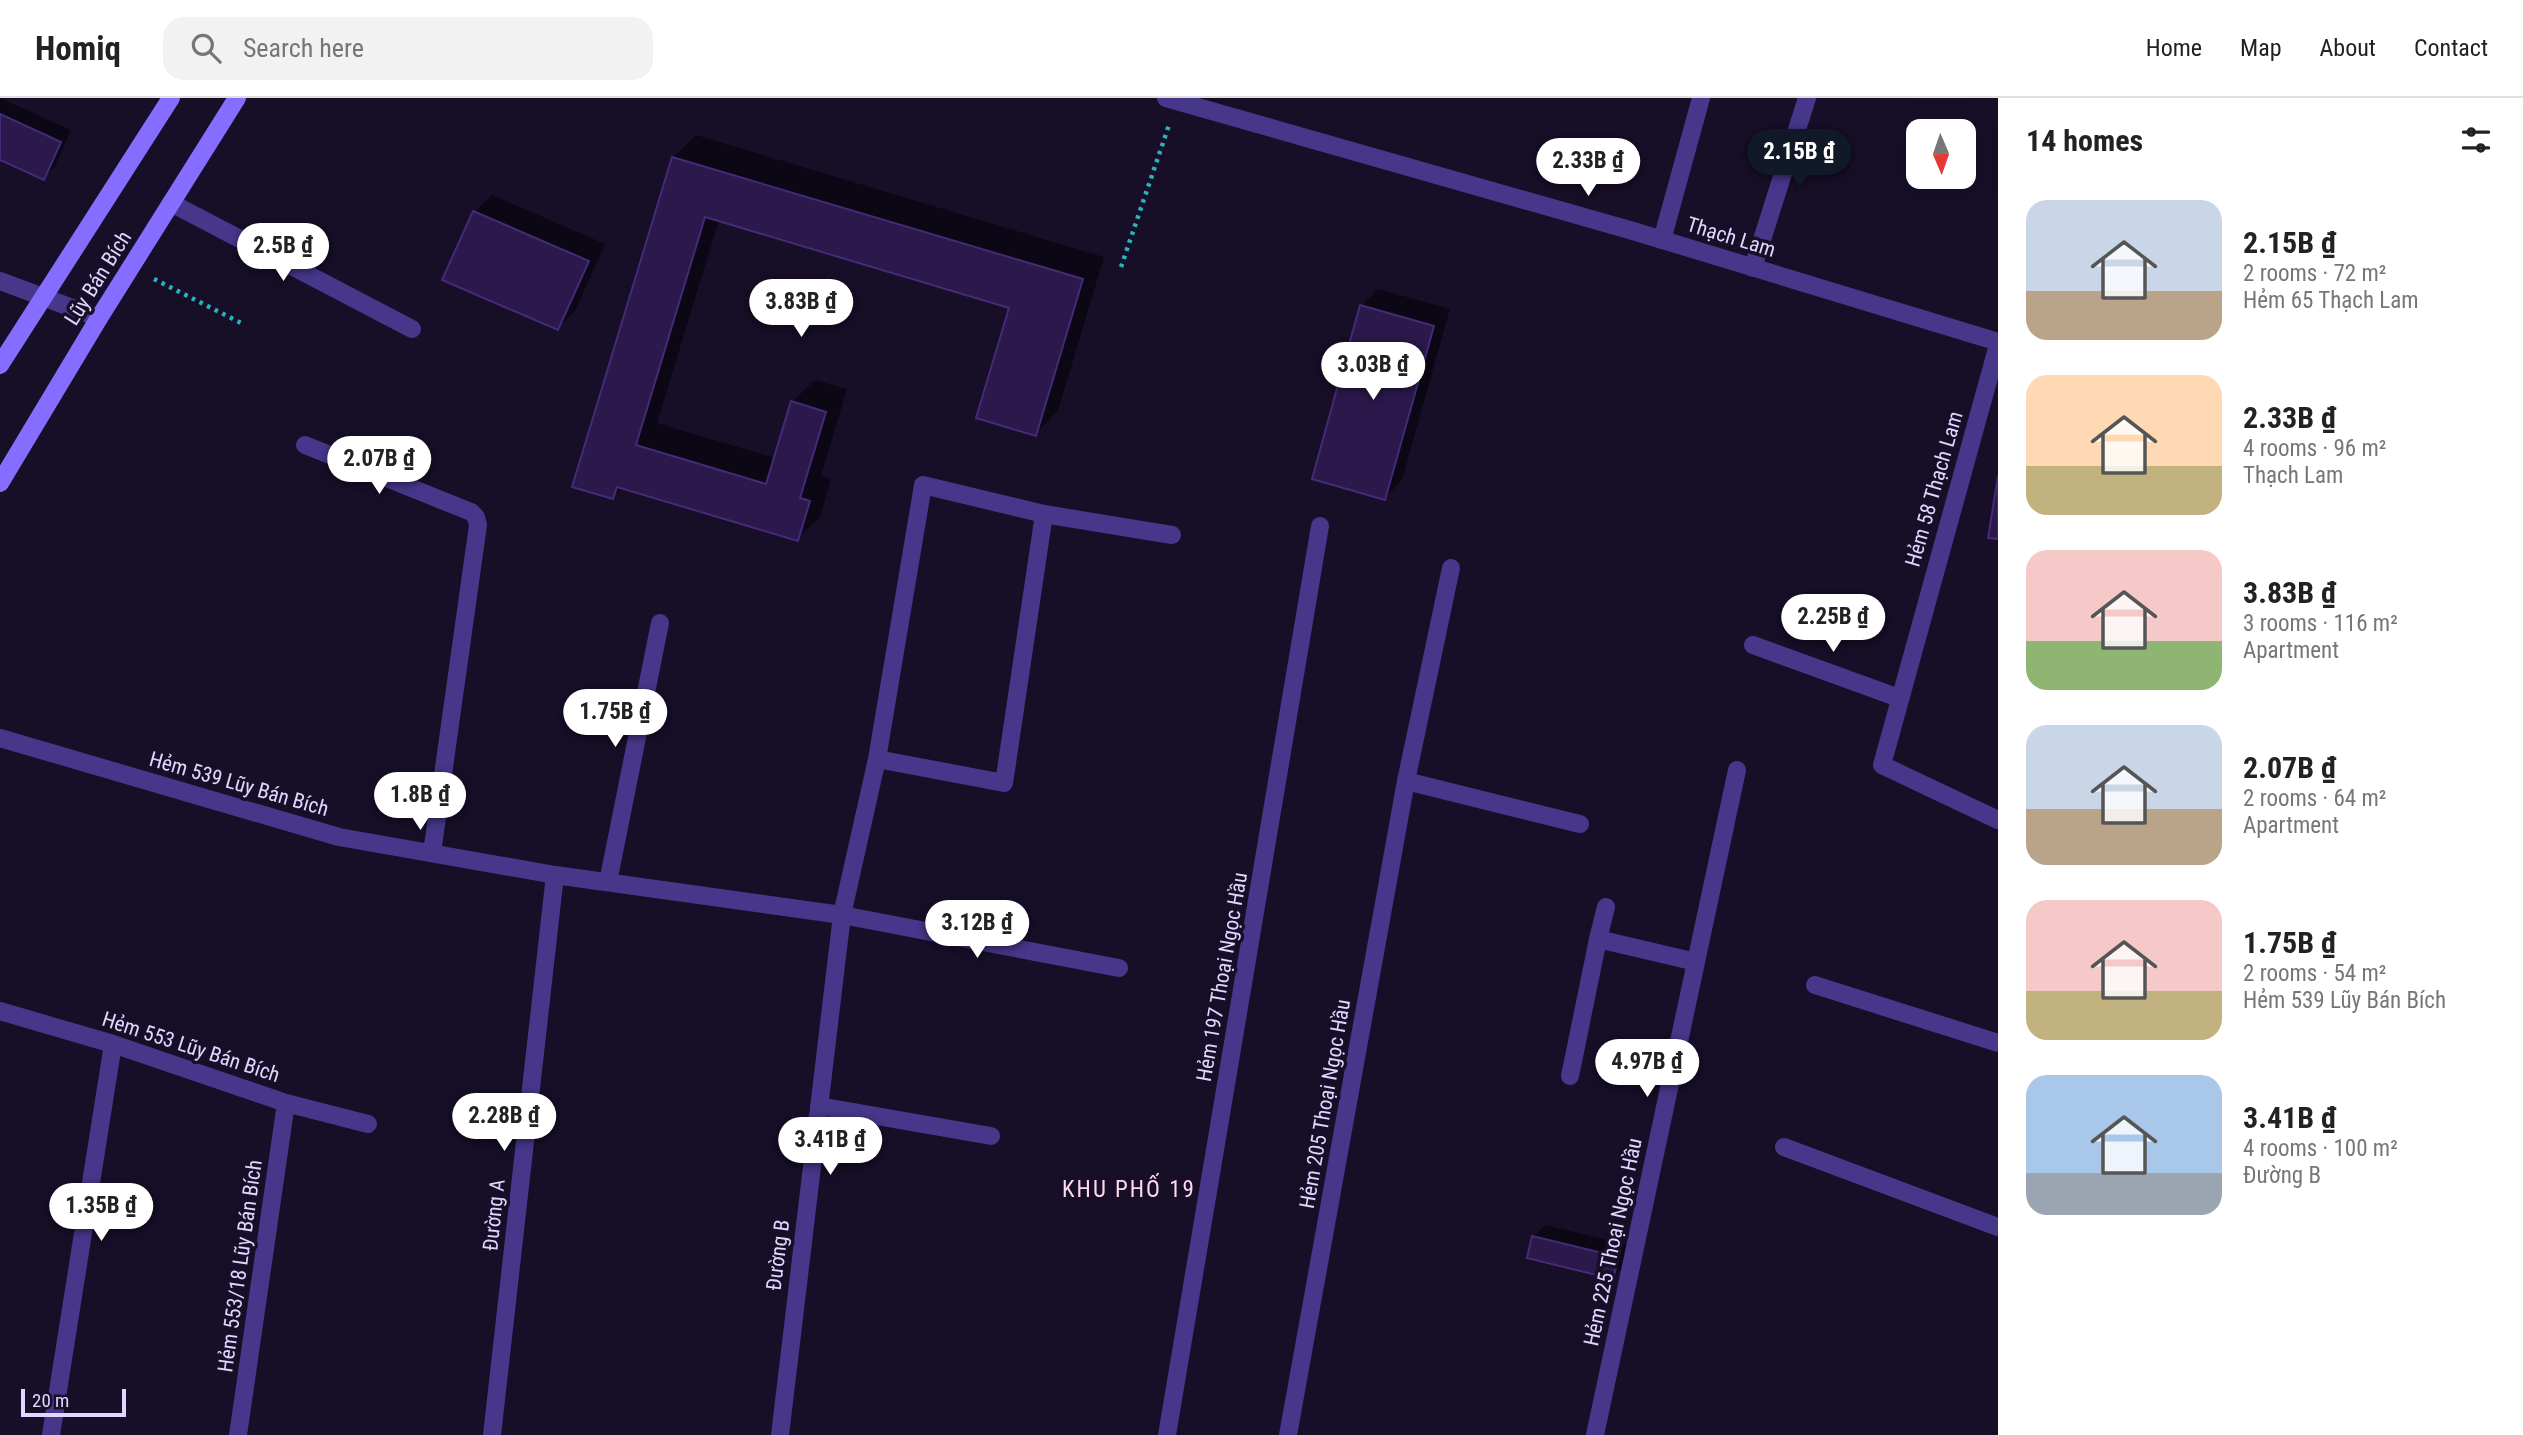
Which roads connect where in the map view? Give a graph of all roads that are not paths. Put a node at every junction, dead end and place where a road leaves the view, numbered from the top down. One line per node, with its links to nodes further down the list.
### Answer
1 (171, 98): 10 (main road, Lũy Bán Bích)
2 (237, 98): 6 (main road, Lũy Bán Bích)
3 (1701, 98): 7 (street)
4 (1807, 98): 8 (street)
5 (1171, 99): 7 (street, Thạch Lam)
6 (171, 203): 11 (main road, Lũy Bán Bích); 12 (street)
7 (1662, 240): 8 (street, Thạch Lam)
8 (1753, 268): 13 (street, Thạch Lam)
9 (0, 281): 10 (street)
10 (44, 296): 11 (street); 14 (main road, Lũy Bán Bích)
11 (99, 318): 16 (main road, Lũy Bán Bích)
12 (412, 329)
13 (1998, 343): 23 (street, Hẻm 58 Thạch Lam)
14 (0, 365)
15 (305, 445): 30 (street)
16 (0, 483)
17 (1044, 514): 19 (street); 25 (street); 25 (street, Đường B)
18 (1320, 526): 53 (street, Hẻm 197 Thoại Ngọc Hầu)
19 (1172, 534)
20 (1451, 568): 27 (street, Hẻm 205 Thoại Ngọc Hầu)
21 (660, 623): 32 (street)
22 (1753, 646): 23 (street)
23 (1899, 698): 28 (street, Hẻm 58 Thạch Lam)
24 (0, 738): 30 (street, Hẻm 539 Lũy Bán Bích)
25 (877, 759): 34 (street, Đường B)
26 (1737, 770): 36 (street, Hẻm 225 Thoại Ngọc Hầu)
27 (1406, 781): 29 (street); 54 (street, Hẻm 205 Thoại Ngọc Hầu)
28 (1998, 820)
29 (1580, 824)
30 (432, 853): 31 (street, Hẻm 539 Lũy Bán Bích)
31 (555, 875): 32 (street, Hẻm 539 Lũy Bán Bích); 51 (street, Đường A)
32 (608, 882): 34 (street, Hẻm 539 Lũy Bán Bích)
33 (1606, 907): 35 (street)
34 (842, 915): 37 (street, Hẻm 539 Lũy Bán Bích); 44 (street, Đường B)
35 (1598, 939): 36 (street); 42 (street)
36 (1696, 961): 55 (street, Hẻm 225 Thoại Ngọc Hầu)
37 (1119, 968)
38 (1815, 985): 40 (street)
39 (0, 1011): 41 (street, Hẻm 553 Lũy Bán Bích)
40 (1998, 1043)
41 (113, 1044): 43 (street, Hẻm 553 Lũy Bán Bích); 49 (street)
42 (1570, 1076)
43 (286, 1103): 45 (street, Hẻm 553 Lũy Bán Bích); 50 (street, Hẻm 553/18 Lũy Bán Bích)
44 (819, 1106): 46 (street); 52 (street, Đường B)
45 (368, 1125)
46 (991, 1136)
47 (1784, 1147): 48 (street)
48 (1998, 1227)
49 (51, 1435)
50 (238, 1435)
51 (492, 1435)
52 (780, 1435)
53 (1167, 1435)
54 (1289, 1435)
55 (1595, 1435)

